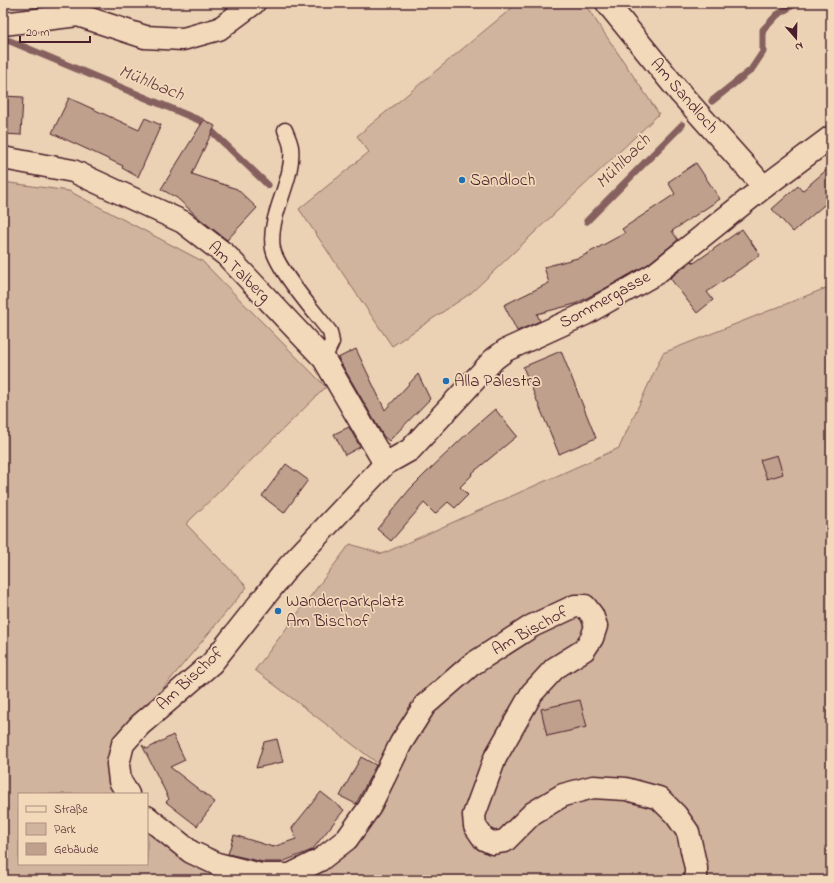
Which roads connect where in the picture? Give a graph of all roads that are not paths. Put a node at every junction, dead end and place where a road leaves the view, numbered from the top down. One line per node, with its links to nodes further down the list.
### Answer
1 (254, 3): 3 (street)
2 (607, 3): 8 (street, Am Sandloch)
3 (86, 9): 4 (street)
4 (3, 24)
5 (285, 130): 9 (lane)
6 (831, 137): 8 (street, Sommergasse)
7 (3, 158): 9 (street, Am Talberg)
8 (764, 187): 10 (street, Sommergasse)
9 (324, 359): 10 (street, Am Talberg)
10 (385, 464): 11 (street, Am Bischof)
11 (127, 793)
12 (148, 818): 13 (street, Am Bischof)
13 (696, 880)

